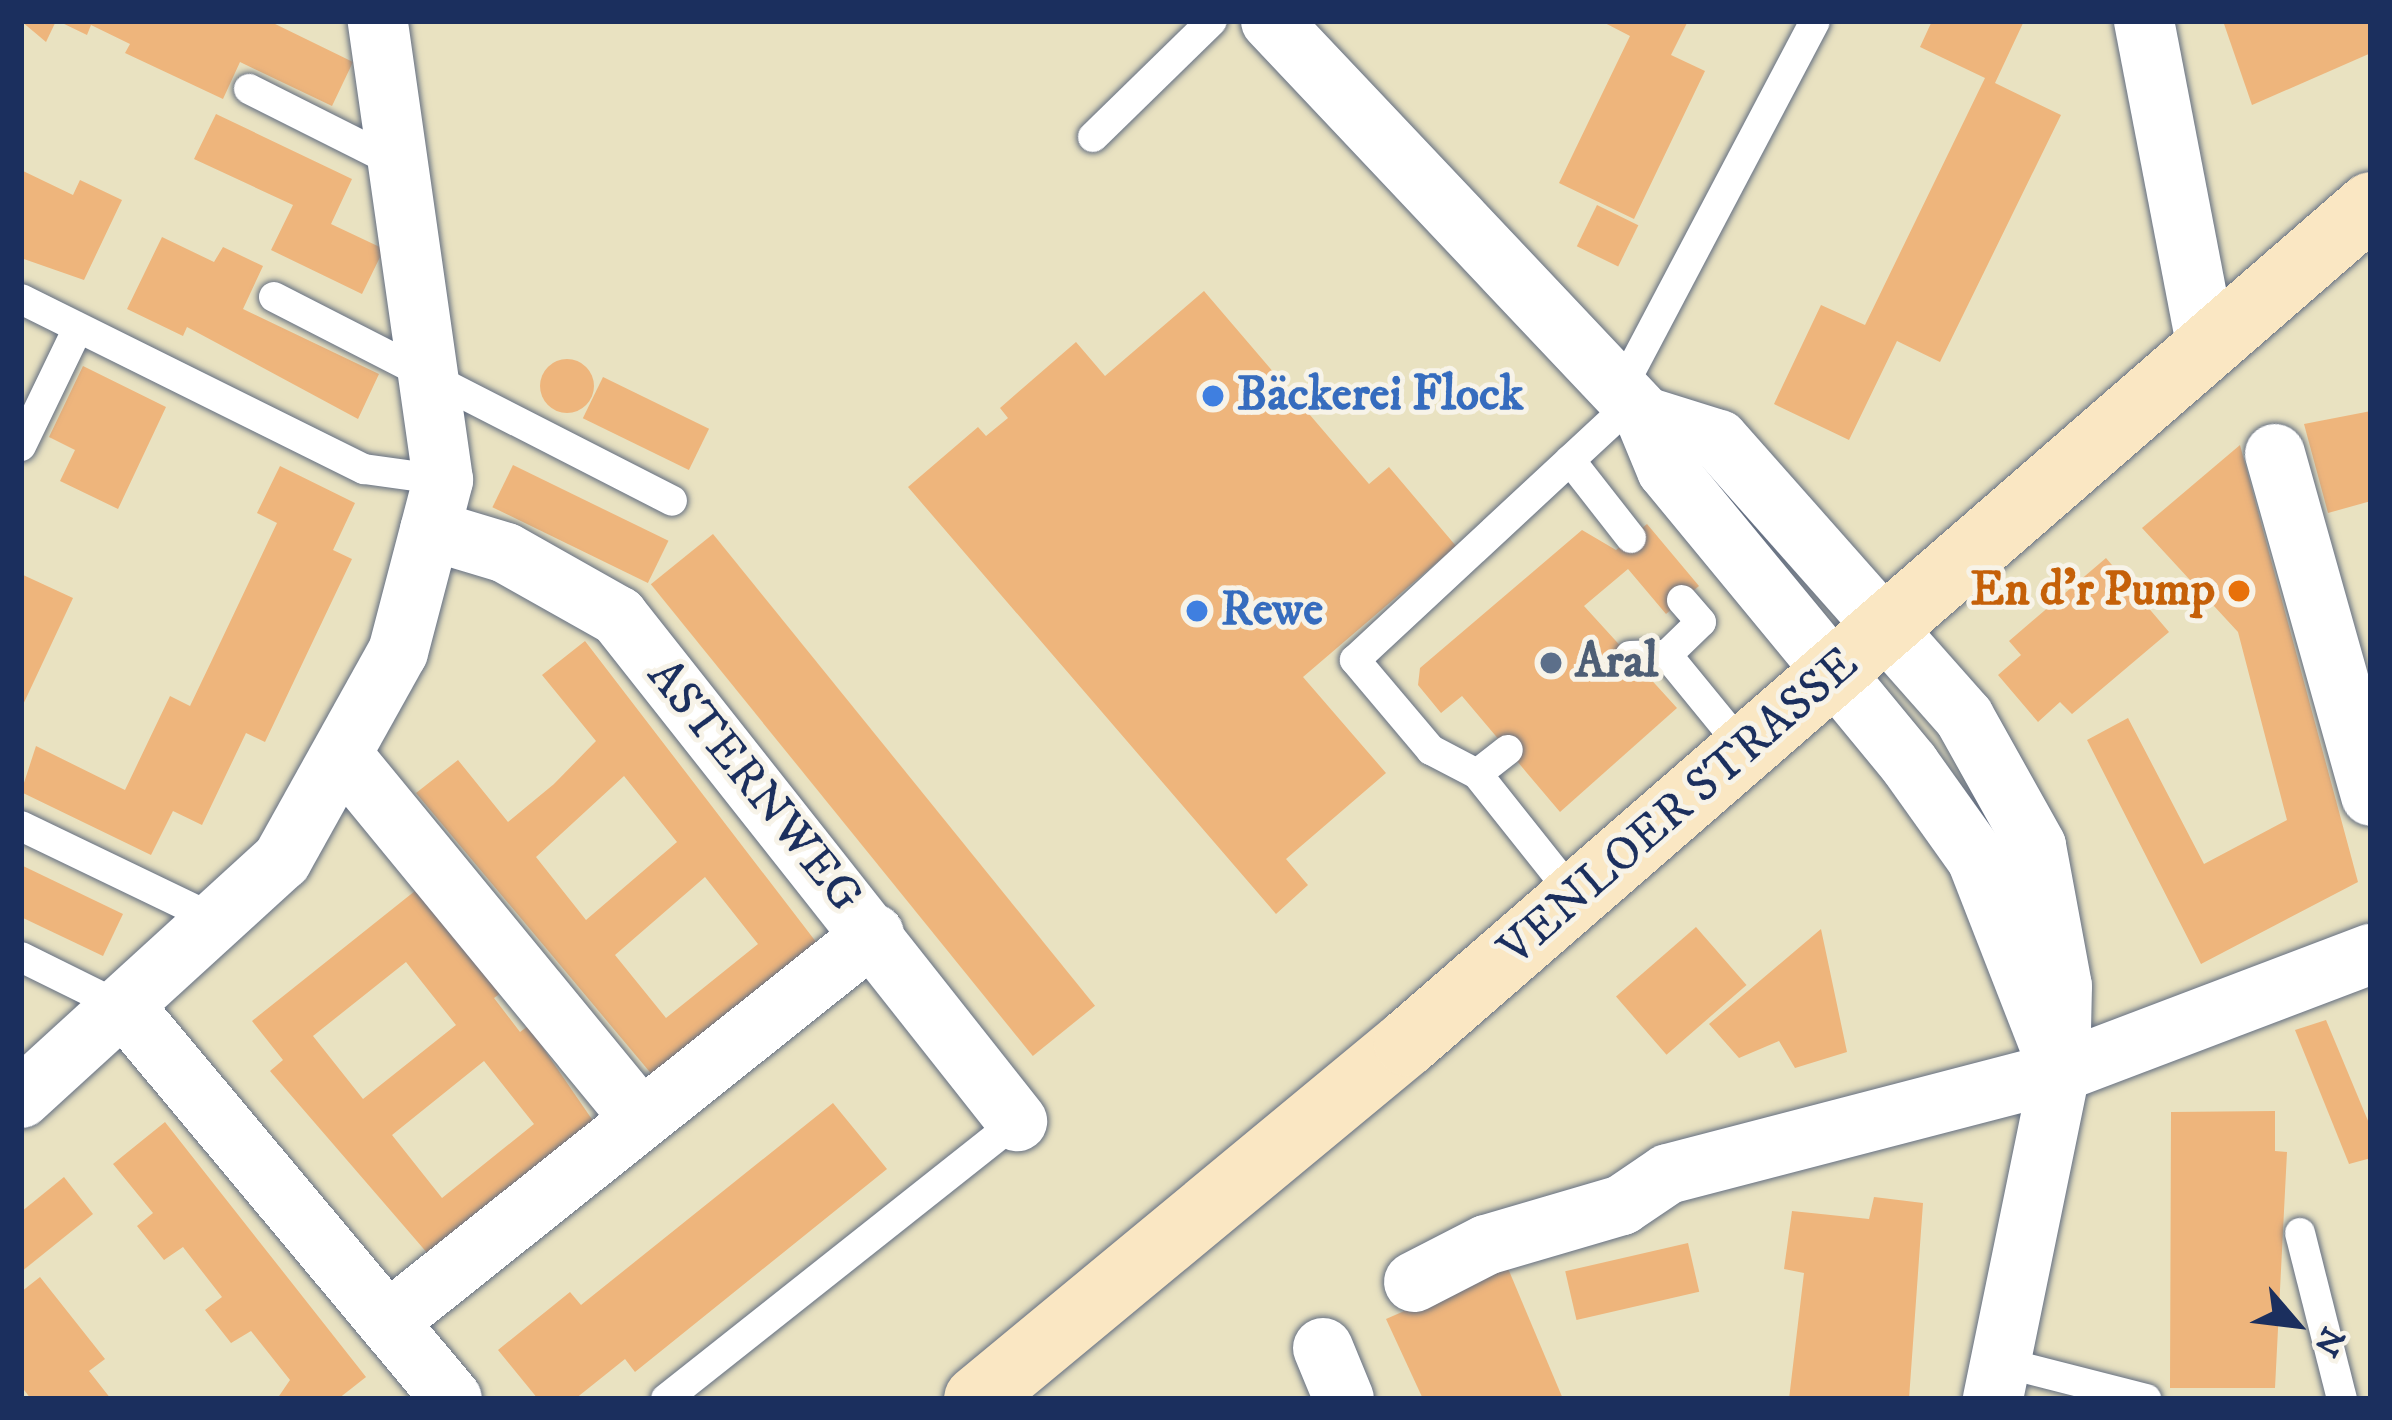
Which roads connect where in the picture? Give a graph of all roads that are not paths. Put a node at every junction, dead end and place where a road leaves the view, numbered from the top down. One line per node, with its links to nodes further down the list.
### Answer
1 (378, 21): 8 (street)
2 (1212, 21): 7 (lane)
3 (1271, 21): 15 (street)
4 (1815, 21): 15 (lane)
5 (2144, 21): 13 (street)
6 (250, 88): 8 (lane)
7 (1093, 137)
8 (396, 163): 14 (street)
9 (2371, 205): 13 (main road, VENLOER STRASSE)
10 (274, 297): 14 (lane)
11 (21, 299): 12 (lane, ASTERNWEG)
12 (78, 328): 16 (lane); 20 (lane, ASTERNWEG)
13 (2206, 344): 23 (main road, VENLOER STRASSE)
14 (424, 372): 19 (lane); 20 (street)
15 (1632, 404): 18 (lane); 23 (street)
16 (21, 446)
17 (2275, 454): 30 (street)
18 (1570, 460): 21 (lane); 29 (lane)
19 (672, 500)
20 (436, 505): 28 (street); 34 (street, ASTERNWEG)
21 (1631, 538)
22 (1682, 600): 24 (lane)
23 (1858, 651): 26 (main road, VENLOER STRASSE); 38 (street)
24 (1666, 655): 25 (lane); 26 (lane)
25 (1630, 656)
26 (1744, 749): 32 (main road, VENLOER STRASSE)
27 (1508, 750): 29 (lane)
28 (347, 761): 33 (street); 40 (street)
29 (1477, 773): 32 (lane)
30 (2371, 796)
31 (21, 826): 33 (lane)
32 (1575, 897): 48 (main road, VENLOER STRASSE)
33 (218, 921): 37 (street)
34 (874, 934): 40 (street); 41 (street, ASTERNWEG)
35 (2371, 954): 38 (street)
36 (21, 957): 37 (lane)
37 (125, 1009): 39 (street); 44 (street)
38 (2060, 1072): 43 (street); 45 (street)
39 (21, 1098)
40 (641, 1119): 44 (street)
41 (1017, 1120): 47 (lane)
42 (2300, 1233): 50 (lane)
43 (1414, 1282)
44 (390, 1320): 46 (street)
45 (1997, 1380): 49 (lane)
46 (452, 1399)
47 (666, 1399)
48 (977, 1399)
49 (2146, 1399)
50 (2342, 1399)

